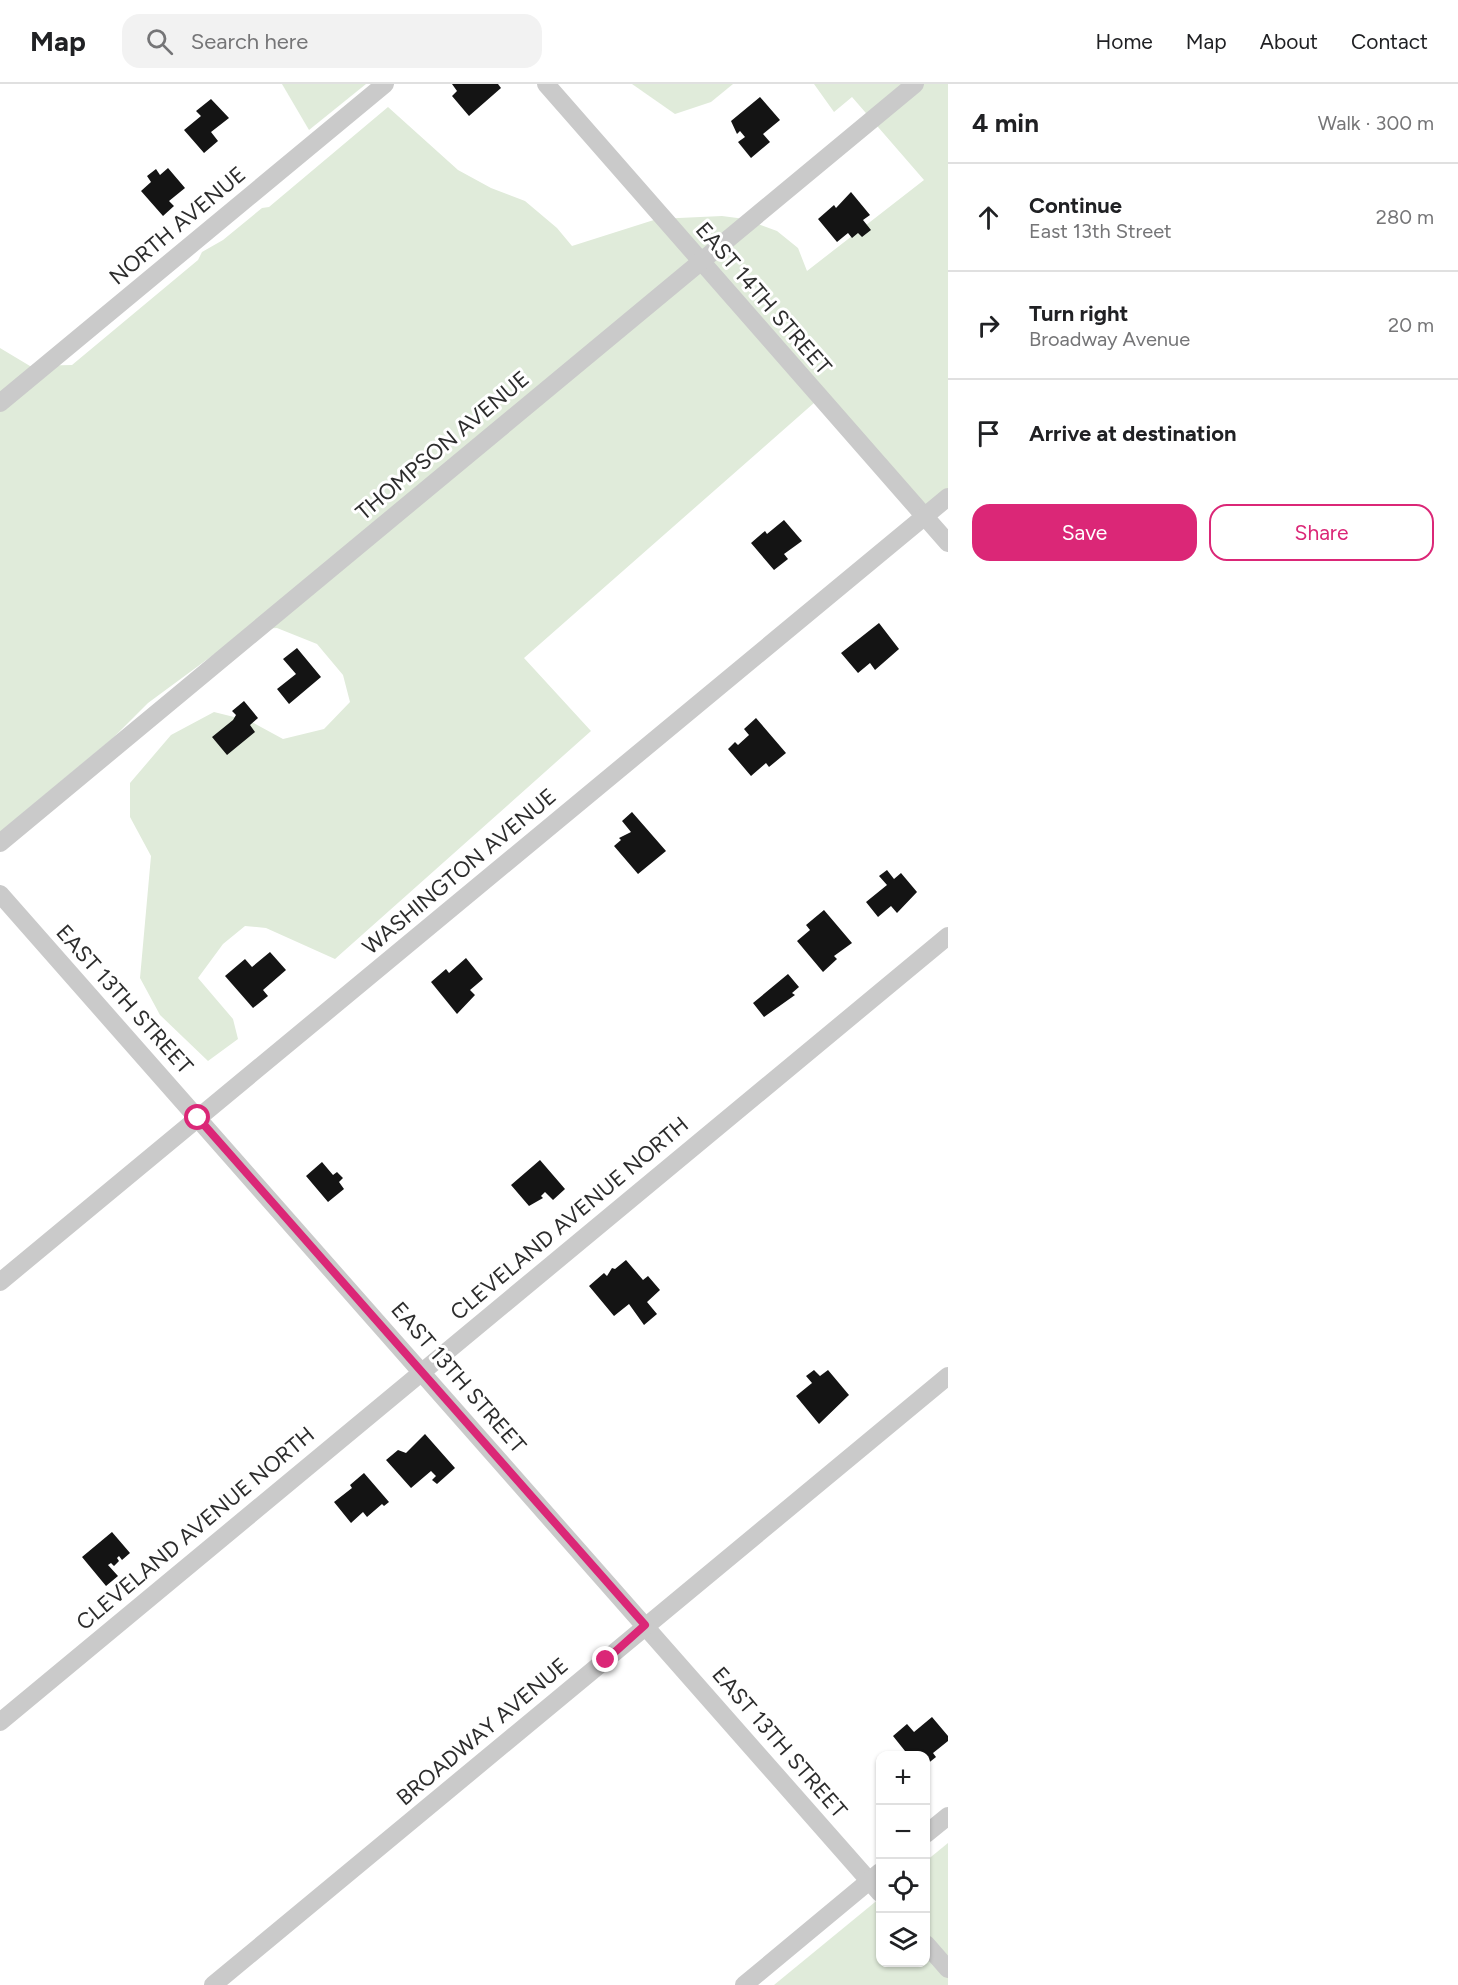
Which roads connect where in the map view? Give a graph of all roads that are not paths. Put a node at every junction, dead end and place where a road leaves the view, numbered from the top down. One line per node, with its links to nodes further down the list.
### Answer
1 (385, 84): 5 (street, NORTH AVENUE)
2 (546, 84): 4 (street, EAST 14TH STREET)
3 (915, 84): 4 (street, THOMPSON AVENUE)
4 (701, 262): 7 (street, EAST 14TH STREET); 9 (street, THOMPSON AVENUE)
5 (0, 403)
6 (948, 497): 7 (street, WASHINGTON AVENUE)
7 (925, 516): 8 (street, EAST 14TH STREET); 12 (street, WASHINGTON AVENUE)
8 (948, 543)
9 (0, 843)
10 (0, 894): 12 (street, EAST 13TH STREET)
11 (948, 936): 14 (street, CLEVELAND AVENUE NORTH)
12 (198, 1118): 13 (street, WASHINGTON AVENUE); 14 (street, EAST 13TH STREET)
13 (0, 1282)
14 (422, 1371): 16 (street, EAST 13TH STREET); 17 (street, CLEVELAND AVENUE NORTH)
15 (948, 1376): 16 (street, BROADWAY AVENUE)
16 (645, 1625): 20 (street, EAST 13TH STREET); 24 (street, BROADWAY AVENUE)
17 (0, 1722)
18 (948, 1816): 19 (street)
19 (930, 1831)
20 (876, 1881)
21 (876, 1883): 25 (street)
22 (930, 1949): 23 (street)
23 (948, 1970)
24 (213, 1985)
25 (744, 1985)

